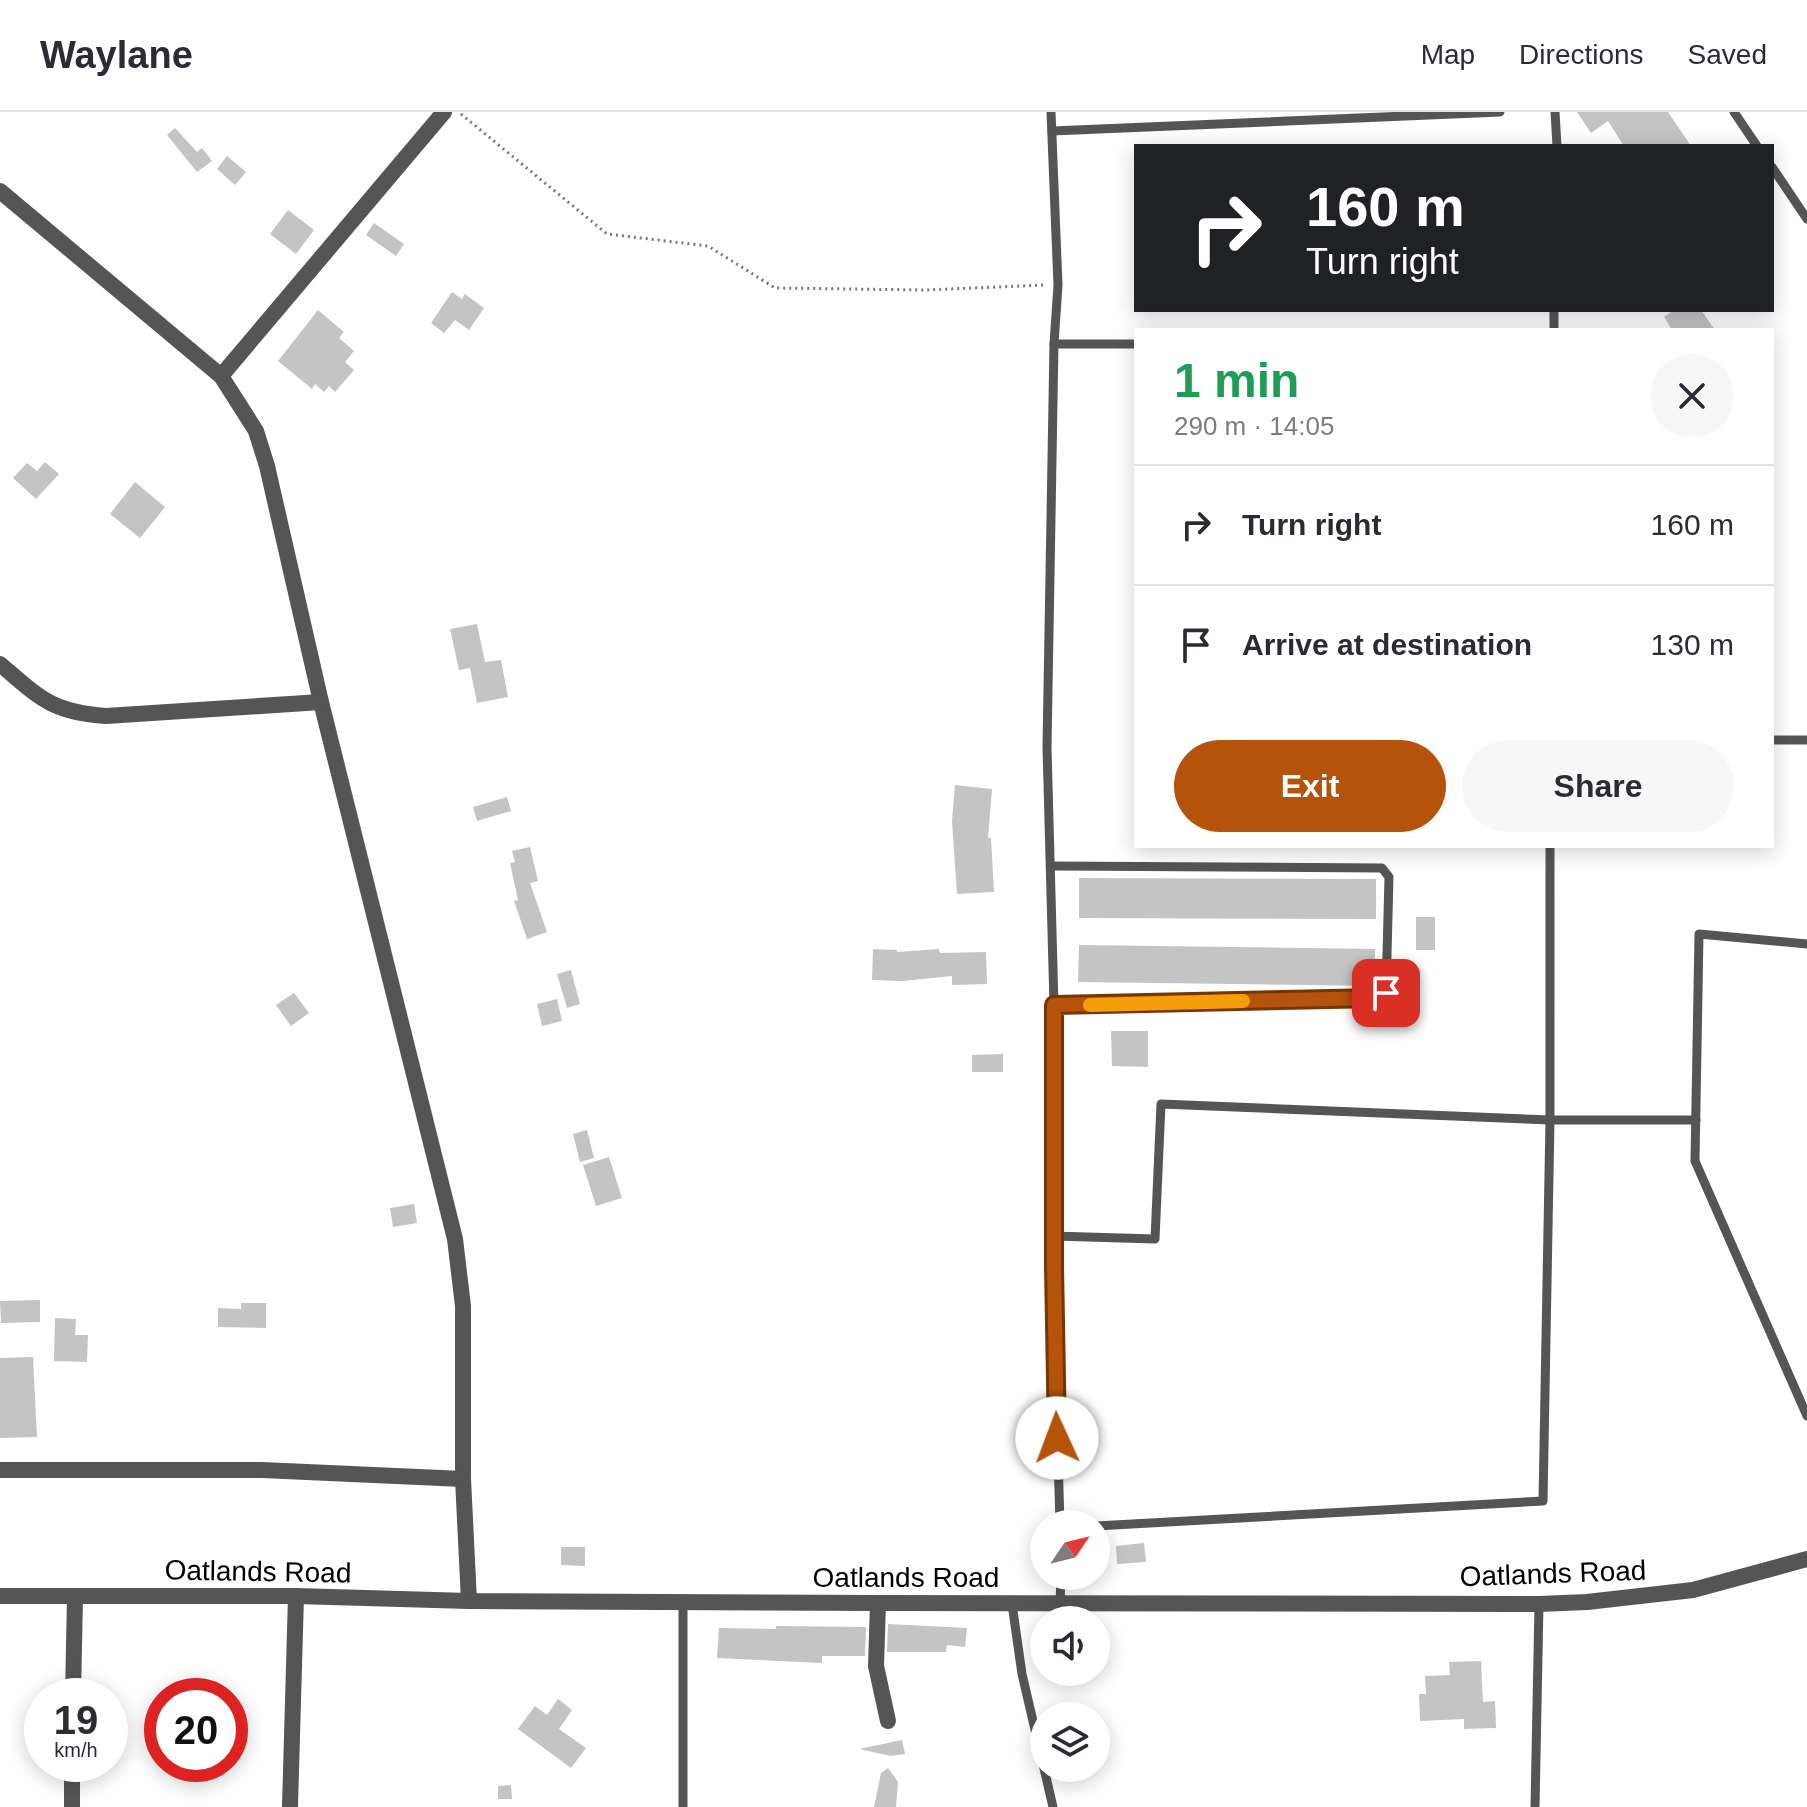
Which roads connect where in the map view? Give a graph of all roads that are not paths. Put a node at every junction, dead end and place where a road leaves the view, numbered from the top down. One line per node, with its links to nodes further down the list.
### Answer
1 (444, 112): 14 (street)
2 (1051, 112): 6 (lane)
3 (1500, 112): 6 (lane)
4 (1555, 112): 7 (lane)
5 (1734, 112): 8 (lane)
6 (1052, 131): 12 (lane)
7 (1557, 144)
8 (1756, 144)
9 (1774, 170): 11 (lane)
10 (0, 191): 14 (street)
11 (1807, 219)
12 (1054, 344): 13 (lane); 20 (lane)
13 (1134, 344)
14 (221, 376): 16 (street)
15 (0, 664): 16 (street)
16 (321, 702): 28 (street)
17 (1774, 740): 18 (lane)
18 (1807, 740)
19 (1550, 848): 23 (lane)
20 (1051, 866): 22 (lane); 22 (lane)
21 (1807, 944): 24 (lane)
22 (1054, 1005): 25 (lane)
23 (1550, 1120): 24 (lane); 25 (lane); 30 (lane)
24 (1696, 1120): 26 (lane)
25 (1053, 1236): 29 (lane)
26 (1807, 1416)
27 (0, 1470): 28 (street)
28 (463, 1479): 36 (street)
29 (1060, 1510)
30 (1110, 1525)
31 (1807, 1559): 41 (street, Oatlands Road)
32 (1060, 1590): 40 (lane)
33 (0, 1596): 34 (street, Oatlands Road)
34 (75, 1596): 35 (street, Oatlands Road); 42 (street)
35 (296, 1596): 36 (street, Oatlands Road); 45 (street)
36 (469, 1601): 37 (street, Oatlands Road)
37 (683, 1601): 38 (street, Oatlands Road); 47 (lane)
38 (878, 1603): 39 (street, Oatlands Road); 43 (street)
39 (1012, 1604): 40 (street, Oatlands Road); 48 (lane)
40 (1060, 1604): 41 (street, Oatlands Road)
41 (1539, 1604): 49 (lane)
42 (73, 1678)
43 (888, 1721)
44 (72, 1782): 46 (street)
45 (290, 1806)
46 (72, 1807)
47 (683, 1807)
48 (1053, 1807)
49 (1535, 1807)

